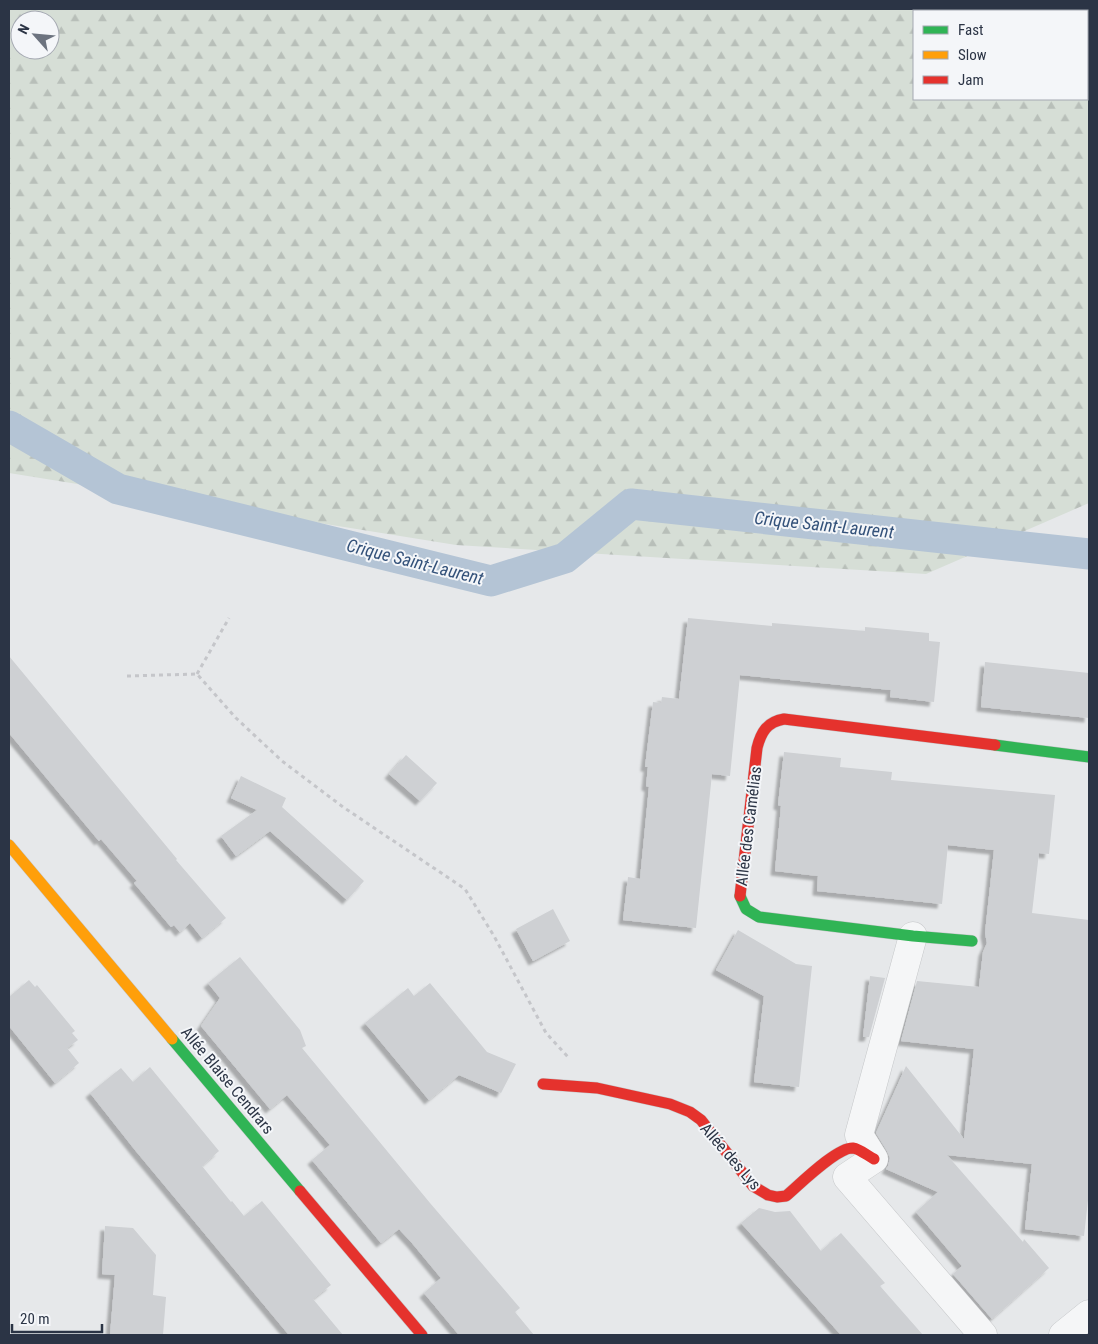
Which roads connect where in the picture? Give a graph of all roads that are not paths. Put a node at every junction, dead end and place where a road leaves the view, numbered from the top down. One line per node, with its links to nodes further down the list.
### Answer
1 (1089, 757): 3 (street, Allée des Camélias)
2 (9, 845): 8 (street, Allée Blaise Cendrars)
3 (913, 936): 4 (street); 6 (street)
4 (972, 941)
5 (543, 1084): 6 (street, Allée des Lys)
6 (874, 1159): 9 (street)
7 (1089, 1314): 10 (street)
8 (422, 1335)
9 (983, 1335)
10 (1063, 1335)

